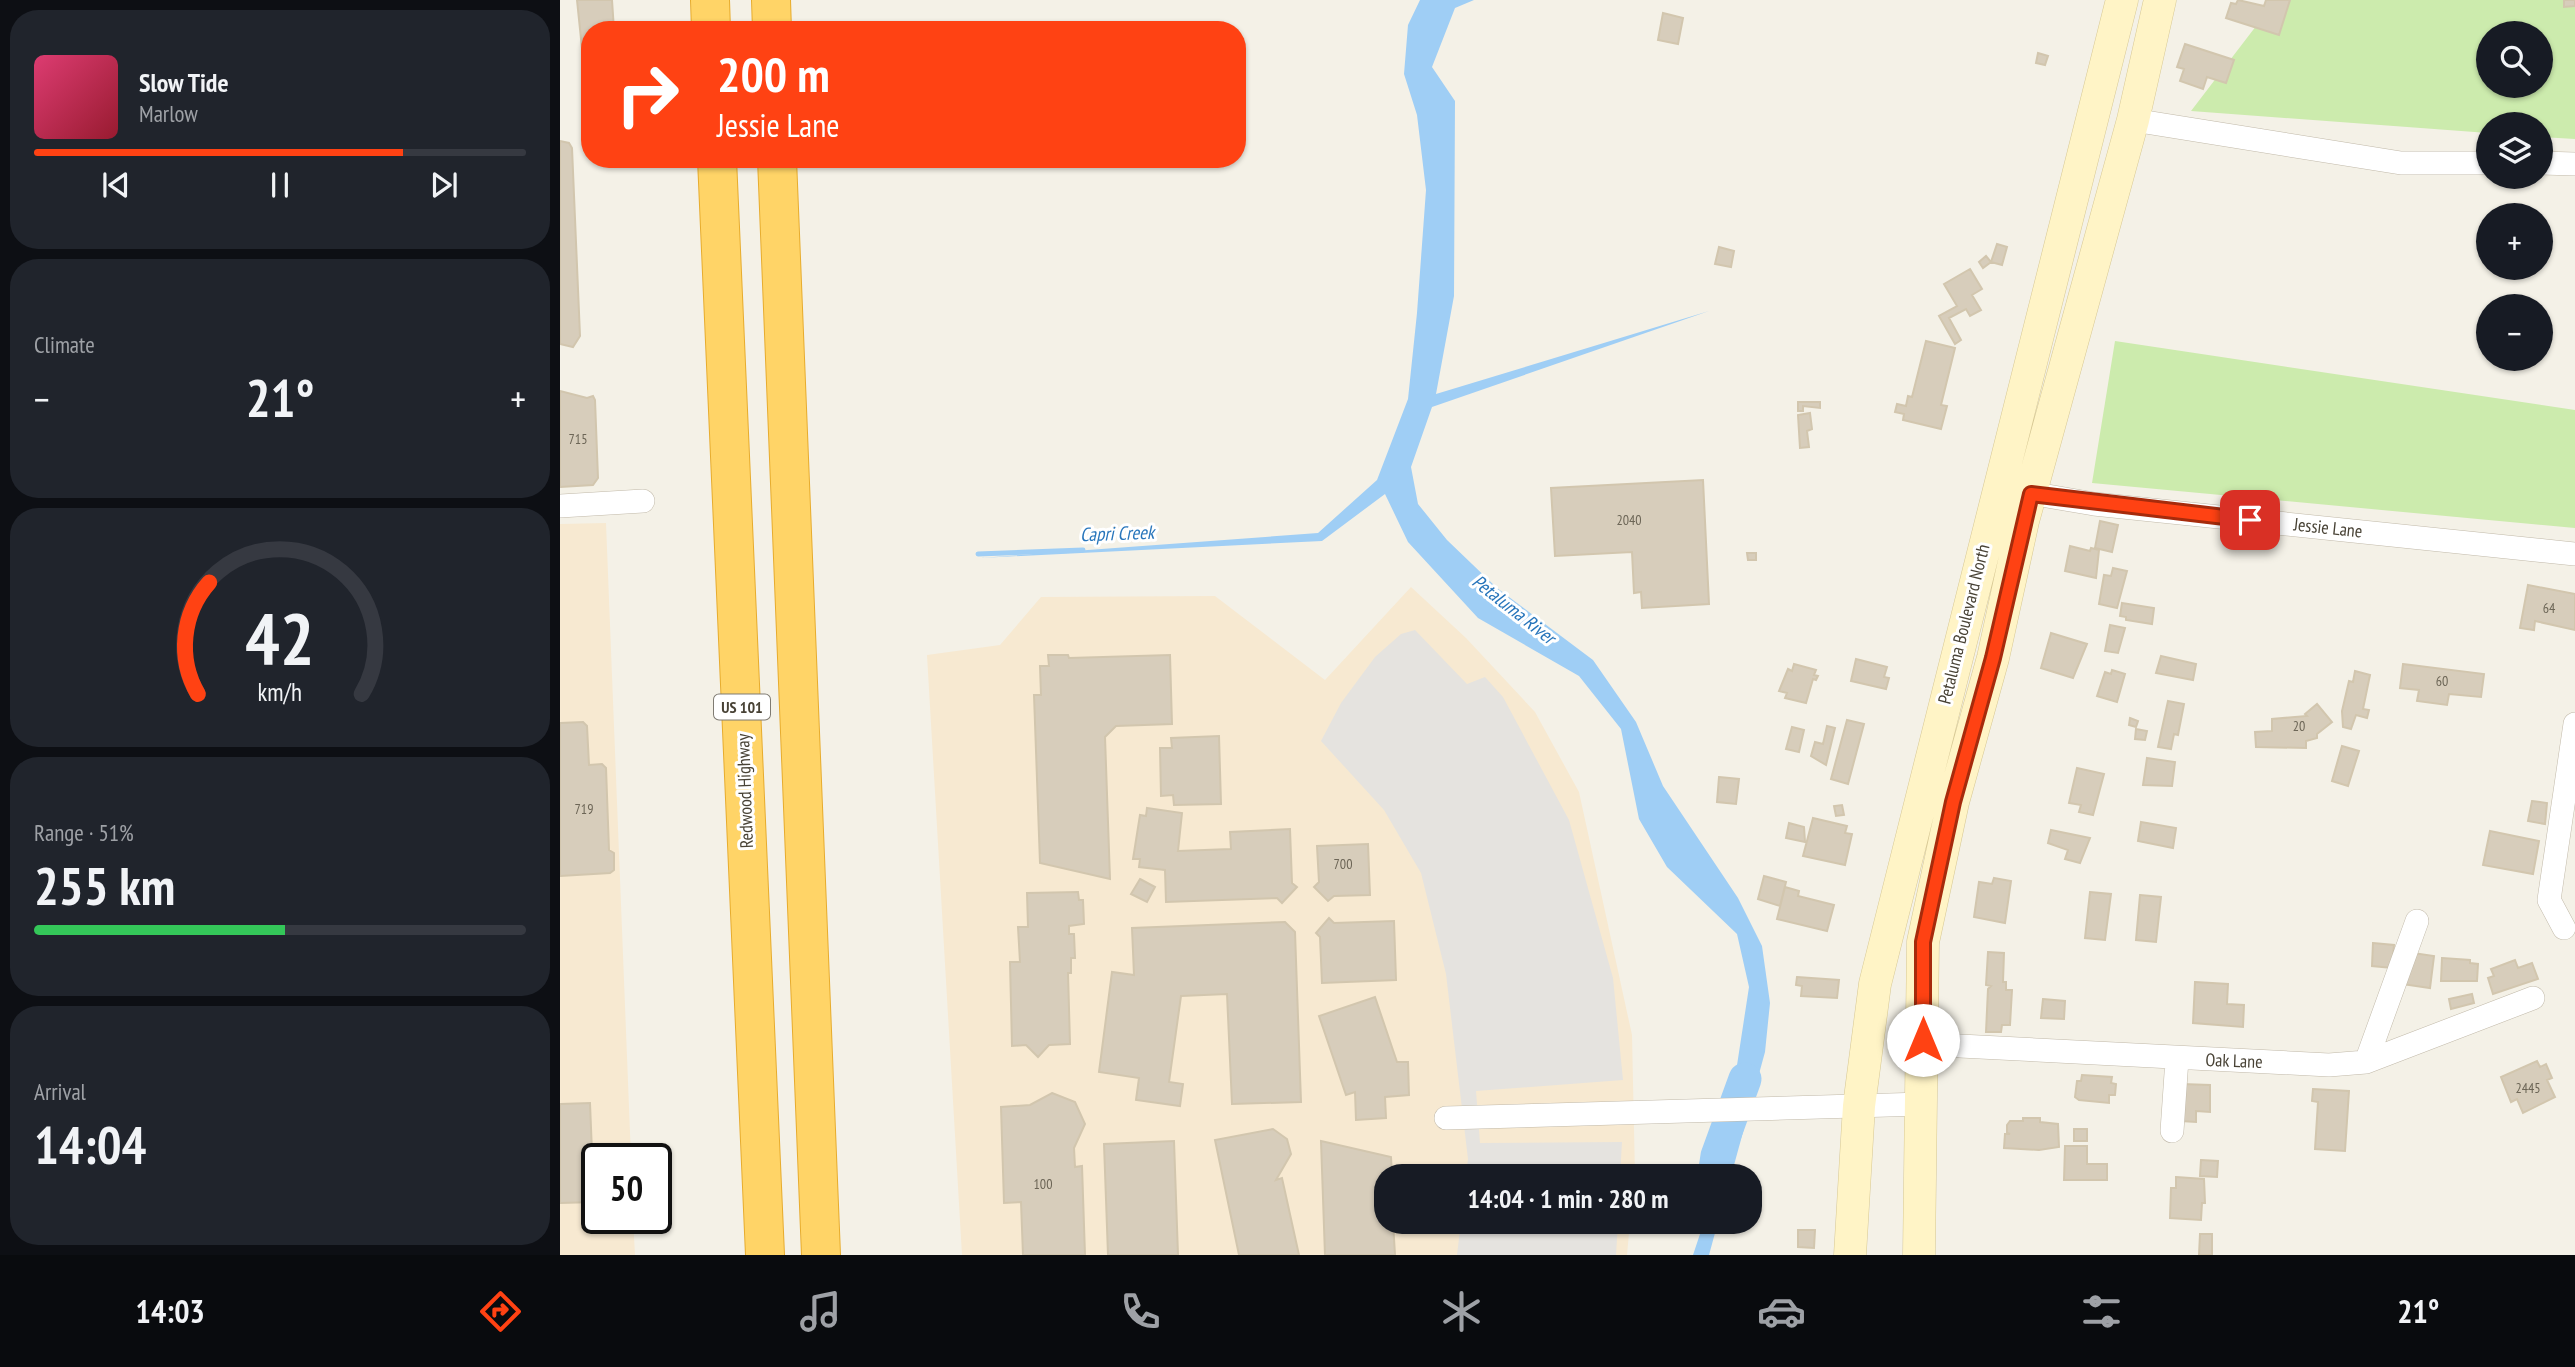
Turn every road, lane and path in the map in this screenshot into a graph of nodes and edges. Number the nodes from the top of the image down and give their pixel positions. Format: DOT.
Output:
graph roads {
  1 [pos="710,0"];
  2 [pos="771,0"];
  3 [pos="2122,0"];
  4 [pos="2160,0"];
  5 [pos="711,21"];
  6 [pos="772,21"];
  7 [pos="2133,120"];
  8 [pos="2476,163"];
  9 [pos="2553,163"];
  10 [pos="2575,164"];
  11 [pos="717,168"];
  12 [pos="778,168"];
  13 [pos="1998,488"];
  14 [pos="2031,494"];
  15 [pos="643,501"];
  16 [pos="560,506"];
  17 [pos="2575,554"];
  18 [pos="2575,724"];
  19 [pos="2417,921"];
  20 [pos="2564,928"];
  21 [pos="2533,998"];
  22 [pos="1923,1040"];
  23 [pos="2177,1059"];
  24 [pos="2366,1062"];
  25 [pos="1923,1104"];
  26 [pos="1859,1106"];
  27 [pos="1446,1118"];
  28 [pos="2172,1131"];
  29 [pos="765,1255"];
  30 [pos="821,1255"];
  31 [pos="1850,1255"];
  32 [pos="1919,1255"];
  1 -- 5 [label="highway"];
  2 -- 6 [label="highway"];
  3 -- 13 [label="main road, Petaluma Boulevard North"];
  4 -- 7 [label="main road, Petaluma Boulevard North"];
  7 -- 8 [label="street"];
  7 -- 14 [label="main road, Petaluma Boulevard North"];
  9 -- 10 [label="street"];
  11 -- 29 [label="highway, Redwood Highway / US 101"];
  12 -- 30 [label="highway"];
  13 -- 14 [label="street, Jessie Lane"];
  13 -- 26 [label="main road, Petaluma Boulevard North"];
  14 -- 17 [label="street, Jessie Lane"];
  14 -- 22 [label="main road, Petaluma Boulevard North"];
  15 -- 16 [label="street"];
  18 -- 20 [label="street"];
  19 -- 24 [label="street"];
  21 -- 24 [label="street, Oak Lane"];
  22 -- 23 [label="street, Oak Lane"];
  22 -- 25 [label="main road, Petaluma Boulevard North"];
  23 -- 24 [label="street, Oak Lane"];
  23 -- 28 [label="street"];
  25 -- 26 [label="street"];
  25 -- 32 [label="main road, Petaluma Boulevard North"];
  26 -- 27 [label="street"];
  26 -- 31 [label="main road, Petaluma Boulevard North"];
}
